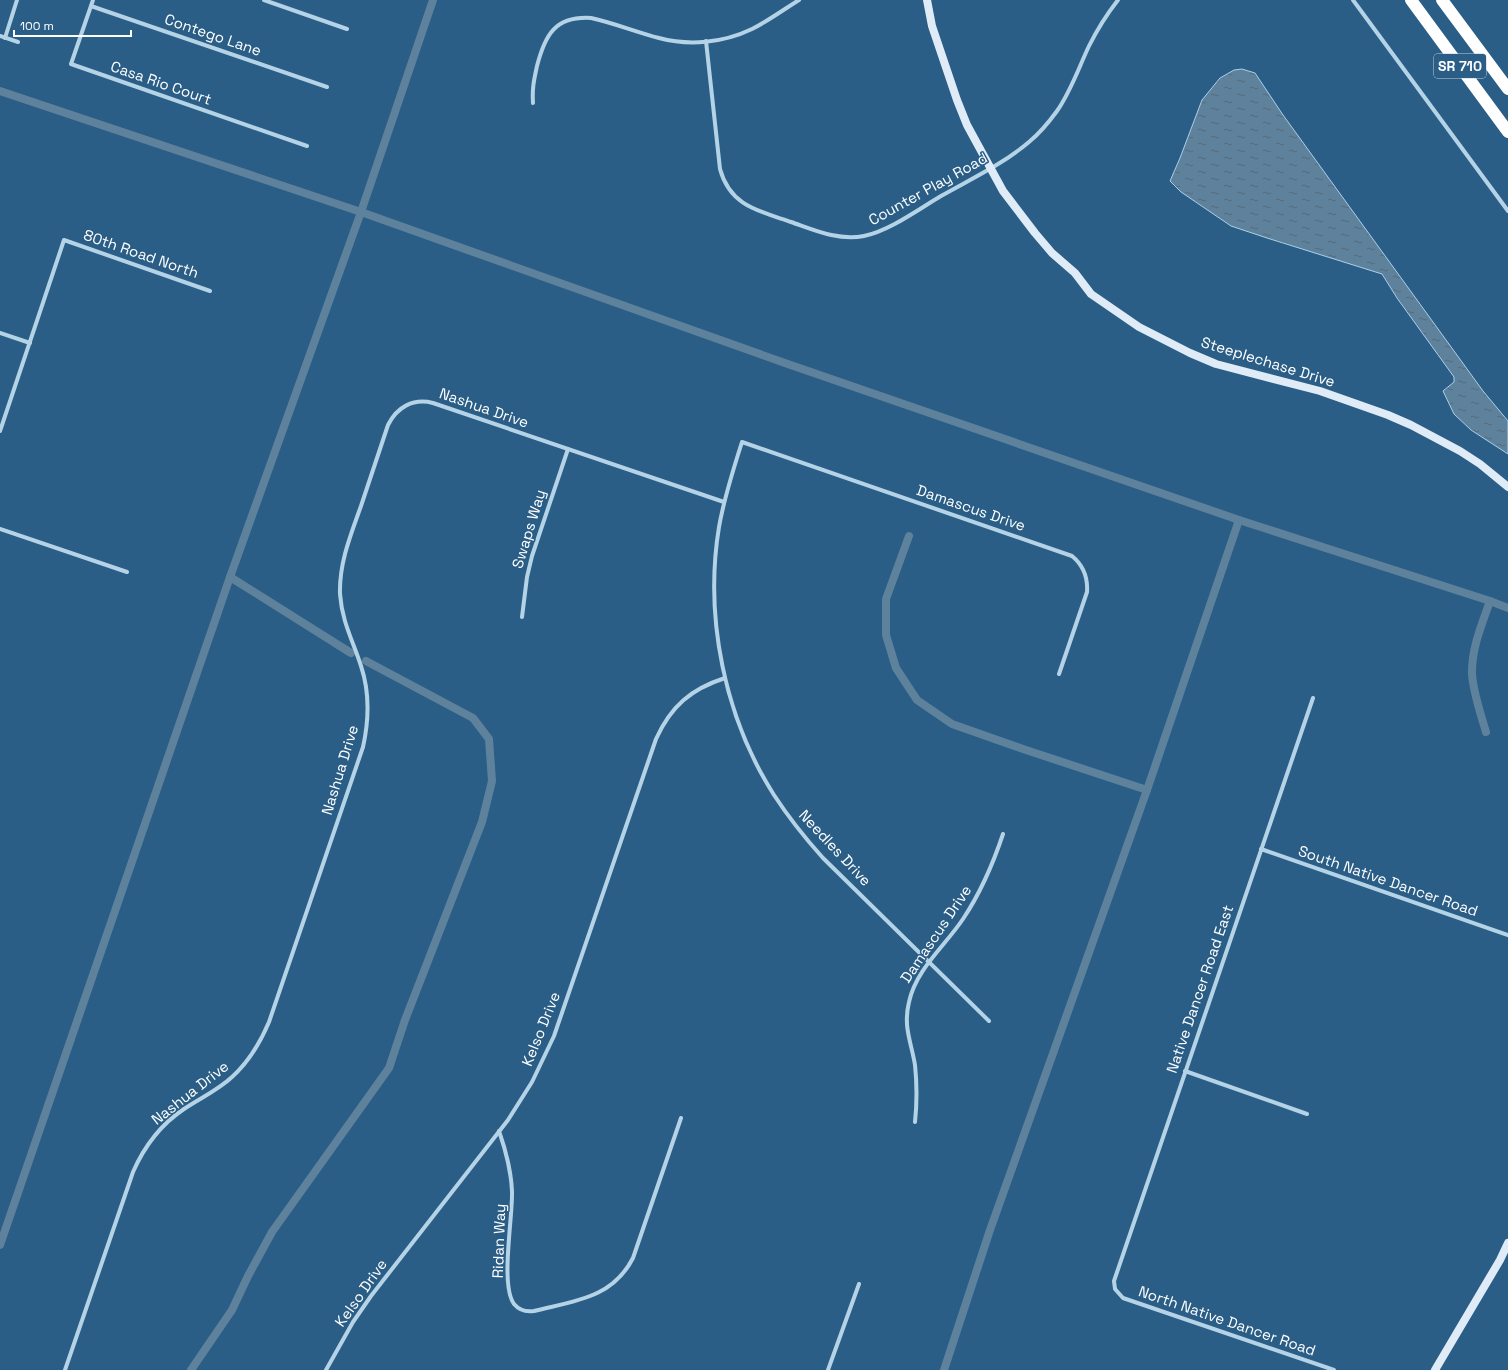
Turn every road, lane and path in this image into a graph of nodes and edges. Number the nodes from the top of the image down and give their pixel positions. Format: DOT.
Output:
graph roads {
  1 [pos="17,0"];
  2 [pos="93,0"];
  3 [pos="264,0"];
  4 [pos="799,0"];
  5 [pos="927,0"];
  6 [pos="1118,0"];
  7 [pos="1353,0"];
  8 [pos="1411,0"];
  9 [pos="1442,0"];
  10 [pos="91,6"];
  11 [pos="347,29"];
  12 [pos="2,37"];
  13 [pos="706,41"];
  14 [pos="18,42"];
  15 [pos="327,88"];
  16 [pos="1508,89"];
  17 [pos="533,102"];
  18 [pos="1508,132"];
  19 [pos="307,146"];
  20 [pos="990,168"];
  21 [pos="1508,211"];
  22 [pos="210,291"];
  23 [pos="0,333"];
  24 [pos="30,343"];
  25 [pos="0,431"];
  26 [pos="742,442"];
  27 [pos="568,449"];
  28 [pos="1508,487"];
  29 [pos="724,502"];
  30 [pos="0,530"];
  31 [pos="127,572"];
  32 [pos="522,617"];
  33 [pos="1060,674"];
  34 [pos="725,678"];
  35 [pos="1313,698"];
  36 [pos="1003,834"];
  37 [pos="1261,849"];
  38 [pos="1508,935"];
  39 [pos="930,962"];
  40 [pos="989,1021"];
  41 [pos="1185,1071"];
  42 [pos="1307,1114"];
  43 [pos="681,1118"];
  44 [pos="915,1122"];
  45 [pos="499,1131"];
  46 [pos="1508,1243"];
  47 [pos="859,1284"];
  48 [pos="1115,1289"];
  49 [pos="65,1370"];
  50 [pos="326,1370"];
  51 [pos="828,1370"];
  52 [pos="1334,1370"];
  53 [pos="1435,1370"];
  1 -- 12 [label="street"];
  2 -- 10 [label="street, Casa Rio Court"];
  3 -- 11 [label="street"];
  4 -- 13 [label="street"];
  5 -- 20 [label="street, Steeplechase Drive"];
  6 -- 20 [label="street, Counter Play Road"];
  7 -- 21 [label="street"];
  8 -- 18 [label="highway, SR 710"];
  9 -- 16 [label="highway, SR 710"];
  10 -- 15 [label="street, Contego Lane"];
  10 -- 19 [label="street, Casa Rio Court"];
  12 -- 14 [label="street"];
  13 -- 17 [label="street"];
  13 -- 20 [label="street, Counter Play Road"];
  20 -- 28 [label="street, Steeplechase Drive"];
  22 -- 24 [label="street, 80th Road North"];
  23 -- 24 [label="street"];
  24 -- 25 [label="street"];
  26 -- 29 [label="street, Needles Drive"];
  26 -- 33 [label="street, Damascus Drive"];
  27 -- 29 [label="street, Nashua Drive"];
  27 -- 32 [label="street, Swaps Way"];
  27 -- 49 [label="street, Nashua Drive"];
  29 -- 34 [label="street, Needles Drive"];
  30 -- 31 [label="street"];
  34 -- 39 [label="street, Needles Drive"];
  34 -- 45 [label="street, Kelso Drive"];
  35 -- 37 [label="street, Native Dancer Road East"];
  36 -- 39 [label="street, Damascus Drive"];
  37 -- 38 [label="street, South Native Dancer Road"];
  37 -- 41 [label="street, Native Dancer Road East"];
  39 -- 40 [label="street, Needles Drive"];
  39 -- 44 [label="street, Damascus Drive"];
  41 -- 42 [label="street"];
  41 -- 48 [label="street, Native Dancer Road East"];
  43 -- 45 [label="street, Ridan Way"];
  45 -- 50 [label="street, Kelso Drive"];
  46 -- 53 [label="street"];
  47 -- 51 [label="street"];
  48 -- 52 [label="street, North Native Dancer Road"];
}
